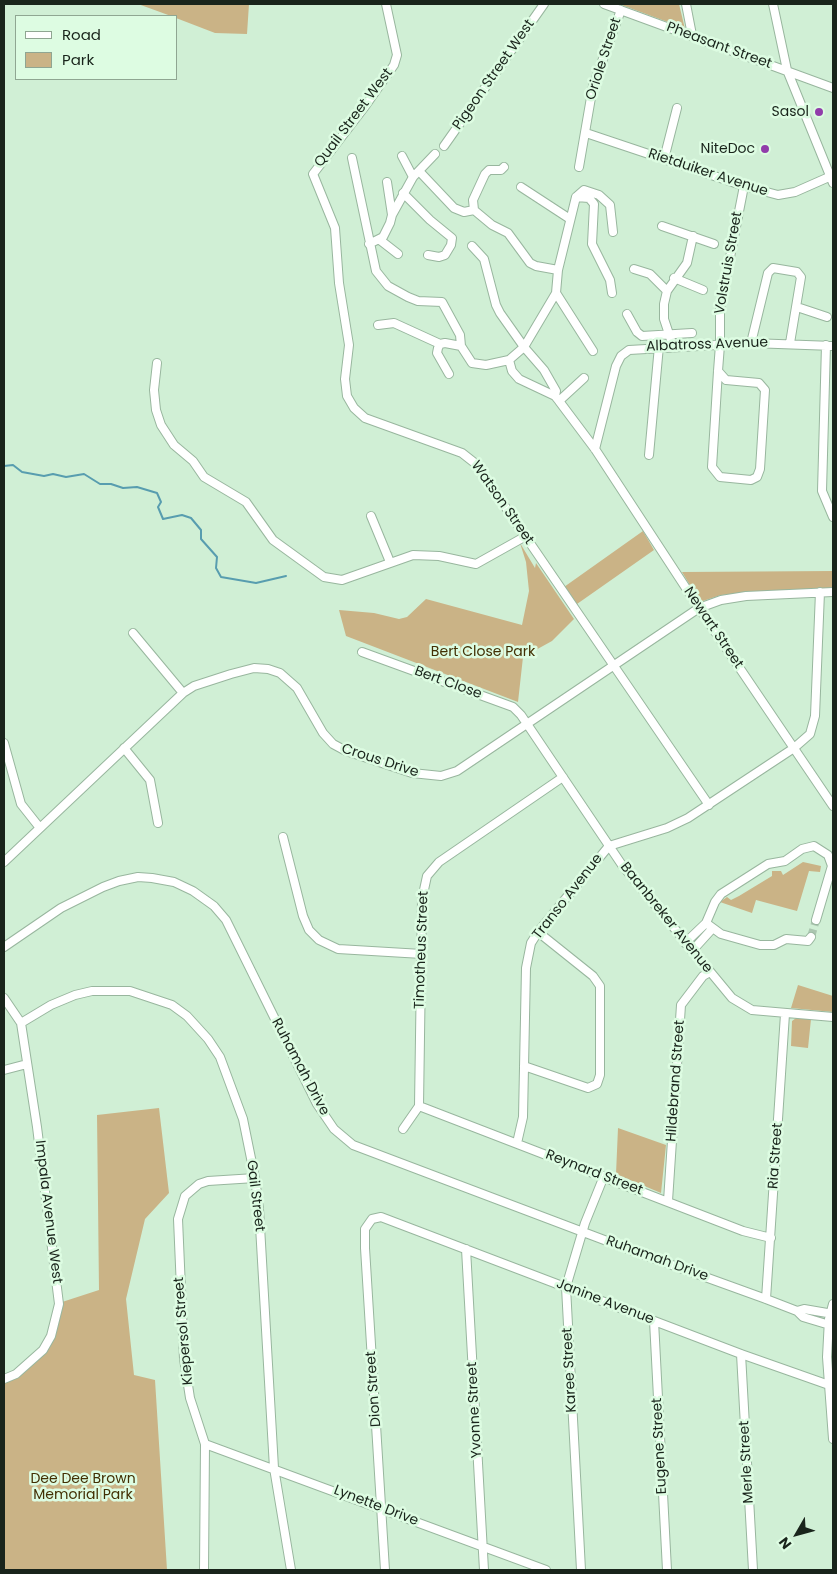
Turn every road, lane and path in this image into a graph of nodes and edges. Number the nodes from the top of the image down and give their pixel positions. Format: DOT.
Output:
graph roads {
  1 [pos="386,4"];
  2 [pos="544,4"];
  3 [pos="604,4"];
  4 [pos="686,4"];
  5 [pos="773,4"];
  6 [pos="621,10"];
  7 [pos="692,35"];
  8 [pos="787,70"];
  9 [pos="833,88"];
  10 [pos="677,108"];
  11 [pos="586,133"];
  12 [pos="444,146"];
  13 [pos="435,154"];
  14 [pos="402,156"];
  15 [pos="352,158"];
  16 [pos="664,158"];
  17 [pos="504,167"];
  18 [pos="579,167"];
  19 [pos="419,171"];
  20 [pos="313,174"];
  21 [pos="412,177"];
  22 [pos="831,180"];
  23 [pos="387,182"];
  24 [pos="744,186"];
  25 [pos="521,187"];
  26 [pos="403,193"];
  27 [pos="576,197"];
  28 [pos="474,210"];
  29 [pos="392,215"];
  30 [pos="570,219"];
  31 [pos="662,226"];
  32 [pos="613,232"];
  33 [pos="694,236"];
  34 [pos="380,240"];
  35 [pos="369,244"];
  36 [pos="714,244"];
  37 [pos="472,246"];
  38 [pos="398,254"];
  39 [pos="428,255"];
  40 [pos="634,269"];
  41 [pos="558,270"];
  42 [pos="674,278"];
  43 [pos="703,290"];
  44 [pos="667,292"];
  45 [pos="556,293"];
  46 [pos="612,293"];
  47 [pos="797,307"];
  48 [pos="627,314"];
  49 [pos="827,317"];
  50 [pos="378,326"];
  51 [pos="669,333"];
  52 [pos="692,333"];
  53 [pos="752,343"];
  54 [pos="790,343"];
  55 [pos="440,344"];
  56 [pos="720,344"];
  57 [pos="830,345"];
  58 [pos="461,346"];
  59 [pos="524,346"];
  60 [pos="658,346"];
  61 [pos="673,346"];
  62 [pos="593,351"];
  63 [pos="509,360"];
  64 [pos="157,364"];
  65 [pos="718,371"];
  66 [pos="449,374"];
  67 [pos="584,378"];
  68 [pos="557,398"];
  69 [pos="595,449"];
  70 [pos="649,455"];
  71 [pos="371,516"];
  72 [pos="833,517"];
  73 [pos="526,536"];
  74 [pos="390,562"];
  75 [pos="833,593"];
  76 [pos="818,594"];
  77 [pos="699,608"];
  78 [pos="133,633"];
  79 [pos="362,652"];
  80 [pos="613,665"];
  81 [pos="183,694"];
  82 [pos="527,725"];
  83 [pos="4,743"];
  84 [pos="124,748"];
  85 [pos="794,748"];
  86 [pos="563,777"];
  87 [pos="709,805"];
  88 [pos="833,806"];
  89 [pos="158,823"];
  90 [pos="40,828"];
  91 [pos="283,837"];
  92 [pos="609,846"];
  93 [pos="4,862"];
  94 [pos="816,920"];
  95 [pos="709,926"];
  96 [pos="538,932"];
  97 [pos="810,937"];
  98 [pos="685,943"];
  99 [pos="4,948"];
  100 [pos="692,951"];
  101 [pos="422,954"];
  102 [pos="710,972"];
  103 [pos="4,998"];
  104 [pos="785,1014"];
  105 [pos="833,1017"];
  106 [pos="22,1023"];
  107 [pos="27,1064"];
  108 [pos="524,1066"];
  109 [pos="4,1070"];
  110 [pos="418,1106"];
  111 [pos="404,1129"];
  112 [pos="517,1143"];
  113 [pos="604,1176"];
  114 [pos="254,1178"];
  115 [pos="668,1200"];
  116 [pos="381,1218"];
  117 [pos="583,1232"];
  118 [pos="771,1238"];
  119 [pos="466,1249"];
  120 [pos="566,1287"];
  121 [pos="766,1299"];
  122 [pos="833,1304"];
  123 [pos="797,1311"];
  124 [pos="832,1314"];
  125 [pos="654,1321"];
  126 [pos="831,1325"];
  127 [pos="741,1354"];
  128 [pos="4,1379"];
  129 [pos="829,1385"];
  130 [pos="833,1439"];
  131 [pos="205,1444"];
  132 [pos="274,1468"];
  133 [pos="382,1509"];
  134 [pos="482,1547"];
  135 [pos="204,1570"];
  136 [pos="291,1570"];
  137 [pos="385,1570"];
  138 [pos="484,1570"];
  139 [pos="546,1570"];
  140 [pos="581,1570"];
  141 [pos="667,1570"];
  142 [pos="753,1570"];
  1 -- 20 [label="street, Quail Street West"];
  2 -- 12 [label="street, Pigeon Street West"];
  3 -- 6 [label="street, Pheasant Street"];
  4 -- 7 [label="street"];
  5 -- 8 [label="street"];
  6 -- 7 [label="street, Pheasant Street"];
  6 -- 11 [label="street, Oriole Street"];
  7 -- 8 [label="street, Pheasant Street"];
  8 -- 9 [label="street, Pheasant Street"];
  8 -- 22 [label="street"];
  10 -- 16 [label="street"];
  11 -- 16 [label="street, Rietduiker Avenue"];
  11 -- 18 [label="street, Oriole Street"];
  13 -- 19 [label="street"];
  14 -- 21 [label="street"];
  15 -- 35 [label="street"];
  16 -- 24 [label="street, Rietduiker Avenue"];
  17 -- 28 [label="street"];
  19 -- 21 [label="street"];
  19 -- 28 [label="street"];
  20 -- 73 [label="street, Watson Street"];
  21 -- 26 [label="street"];
  22 -- 24 [label="street, Rietduiker Avenue"];
  23 -- 29 [label="street"];
  24 -- 56 [label="street, Volstruis Street"];
  25 -- 30 [label="street"];
  26 -- 29 [label="street"];
  26 -- 39 [label="street"];
  27 -- 30 [label="street"];
  27 -- 32 [label="street"];
  27 -- 46 [label="street"];
  28 -- 41 [label="street"];
  29 -- 34 [label="street"];
  30 -- 41 [label="street"];
  31 -- 33 [label="street"];
  33 -- 36 [label="street"];
  33 -- 42 [label="street"];
  34 -- 35 [label="street"];
  34 -- 38 [label="street"];
  35 -- 58 [label="street"];
  37 -- 59 [label="street"];
  40 -- 44 [label="street"];
  41 -- 45 [label="street"];
  42 -- 43 [label="street"];
  42 -- 44 [label="street"];
  44 -- 51 [label="street"];
  45 -- 59 [label="street"];
  45 -- 62 [label="street"];
  47 -- 49 [label="street"];
  47 -- 53 [label="street"];
  47 -- 54 [label="street"];
  48 -- 51 [label="street"];
  50 -- 55 [label="street"];
  51 -- 52 [label="street"];
  51 -- 61 [label="street"];
  53 -- 54 [label="street, Albatross Avenue"];
  53 -- 56 [label="street, Albatross Avenue"];
  54 -- 57 [label="street, Albatross Avenue"];
  55 -- 58 [label="street"];
  55 -- 66 [label="street"];
  56 -- 61 [label="street, Albatross Avenue"];
  56 -- 65 [label="street, Volstruis Street"];
  57 -- 72 [label="street"];
  58 -- 63 [label="street"];
  59 -- 63 [label="street"];
  59 -- 68 [label="street"];
  60 -- 61 [label="street, Albatross Avenue"];
  60 -- 69 [label="street, Albatross Avenue"];
  60 -- 70 [label="street"];
  63 -- 68 [label="street"];
  64 -- 74 [label="street"];
  65 -- 65 [label="street, Volstruis Street"];
  67 -- 68 [label="street"];
  68 -- 69 [label="street, Newart Street"];
  69 -- 77 [label="street, Newart Street"];
  71 -- 74 [label="street"];
  73 -- 74 [label="street"];
  73 -- 80 [label="street, Watson Street"];
  75 -- 76 [label="street, Crous Drive"];
  76 -- 77 [label="street, Crous Drive"];
  76 -- 85 [label="street, Transo Avenue"];
  77 -- 80 [label="street, Crous Drive"];
  77 -- 85 [label="street, Newart Street"];
  78 -- 81 [label="street"];
  79 -- 82 [label="street, Bert Close"];
  80 -- 82 [label="street, Crous Drive"];
  80 -- 87 [label="street, Watson Street"];
  81 -- 82 [label="street, Crous Drive"];
  81 -- 84 [label="street, Crous Drive"];
  82 -- 86 [label="street, Baanbreker Avenue"];
  83 -- 90 [label="street"];
  84 -- 89 [label="street"];
  84 -- 90 [label="street, Crous Drive"];
  85 -- 87 [label="street, Transo Avenue"];
  85 -- 88 [label="street, Newart Street"];
  86 -- 92 [label="street, Baanbreker Avenue"];
  86 -- 101 [label="street, Timotheus Street"];
  87 -- 92 [label="street, Transo Avenue"];
  90 -- 93 [label="street, Crous Drive"];
  91 -- 101 [label="street"];
  92 -- 96 [label="street, Transo Avenue"];
  92 -- 98 [label="street, Baanbreker Avenue"];
  94 -- 95 [label="street"];
  95 -- 97 [label="street"];
  95 -- 98 [label="street"];
  95 -- 100 [label="street"];
  96 -- 108 [label="street, Transo Avenue"];
  96 -- 108 [label="street"];
  98 -- 100 [label="street, Baanbreker Avenue"];
  99 -- 117 [label="street, Ruhamah Drive"];
  100 -- 102 [label="street, Baanbreker Avenue"];
  101 -- 110 [label="street, Timotheus Street"];
  102 -- 104 [label="street, Baanbreker Avenue"];
  102 -- 115 [label="street, Hildebrand Street"];
  103 -- 106 [label="street"];
  104 -- 105 [label="street, Baanbreker Avenue"];
  104 -- 118 [label="street, Ria Street"];
  106 -- 107 [label="street, Impala Avenue West"];
  106 -- 114 [label="street, Gail Street"];
  107 -- 109 [label="street"];
  107 -- 128 [label="street, Impala Avenue West"];
  108 -- 112 [label="street, Transo Avenue"];
  110 -- 111 [label="street, Timotheus Street"];
  110 -- 112 [label="street, Reynard Street"];
  112 -- 113 [label="street, Reynard Street"];
  113 -- 115 [label="street, Reynard Street"];
  113 -- 117 [label="street, Karee Street"];
  114 -- 131 [label="street, Kiepersol Street"];
  114 -- 132 [label="street, Gail Street"];
  115 -- 118 [label="street, Reynard Street"];
  116 -- 119 [label="street, Janine Avenue"];
  116 -- 133 [label="street, Dion Street"];
  117 -- 120 [label="street, Karee Street"];
  117 -- 121 [label="street, Ruhamah Drive"];
  118 -- 121 [label="street, Ria Street"];
  119 -- 120 [label="street, Janine Avenue"];
  119 -- 134 [label="street, Yvonne Street"];
  120 -- 125 [label="street, Janine Avenue"];
  120 -- 140 [label="street, Karee Street"];
  121 -- 123 [label="street, Ruhamah Drive"];
  122 -- 124 [label="street"];
  123 -- 124 [label="street, Ruhamah Drive"];
  123 -- 126 [label="street, Ruhamah Drive"];
  124 -- 126 [label="street"];
  125 -- 127 [label="street, Janine Avenue"];
  125 -- 141 [label="street, Eugene Street"];
  126 -- 129 [label="street"];
  127 -- 129 [label="street, Janine Avenue"];
  127 -- 142 [label="street, Merle Street"];
  129 -- 130 [label="street"];
  131 -- 132 [label="street, Lynette Drive"];
  131 -- 135 [label="street, Kiepersol Street"];
  132 -- 133 [label="street, Lynette Drive"];
  132 -- 136 [label="street, Gail Street"];
  133 -- 134 [label="street, Lynette Drive"];
  133 -- 137 [label="street, Dion Street"];
  134 -- 138 [label="street, Yvonne Street"];
  134 -- 139 [label="street, Lynette Drive"];
}
